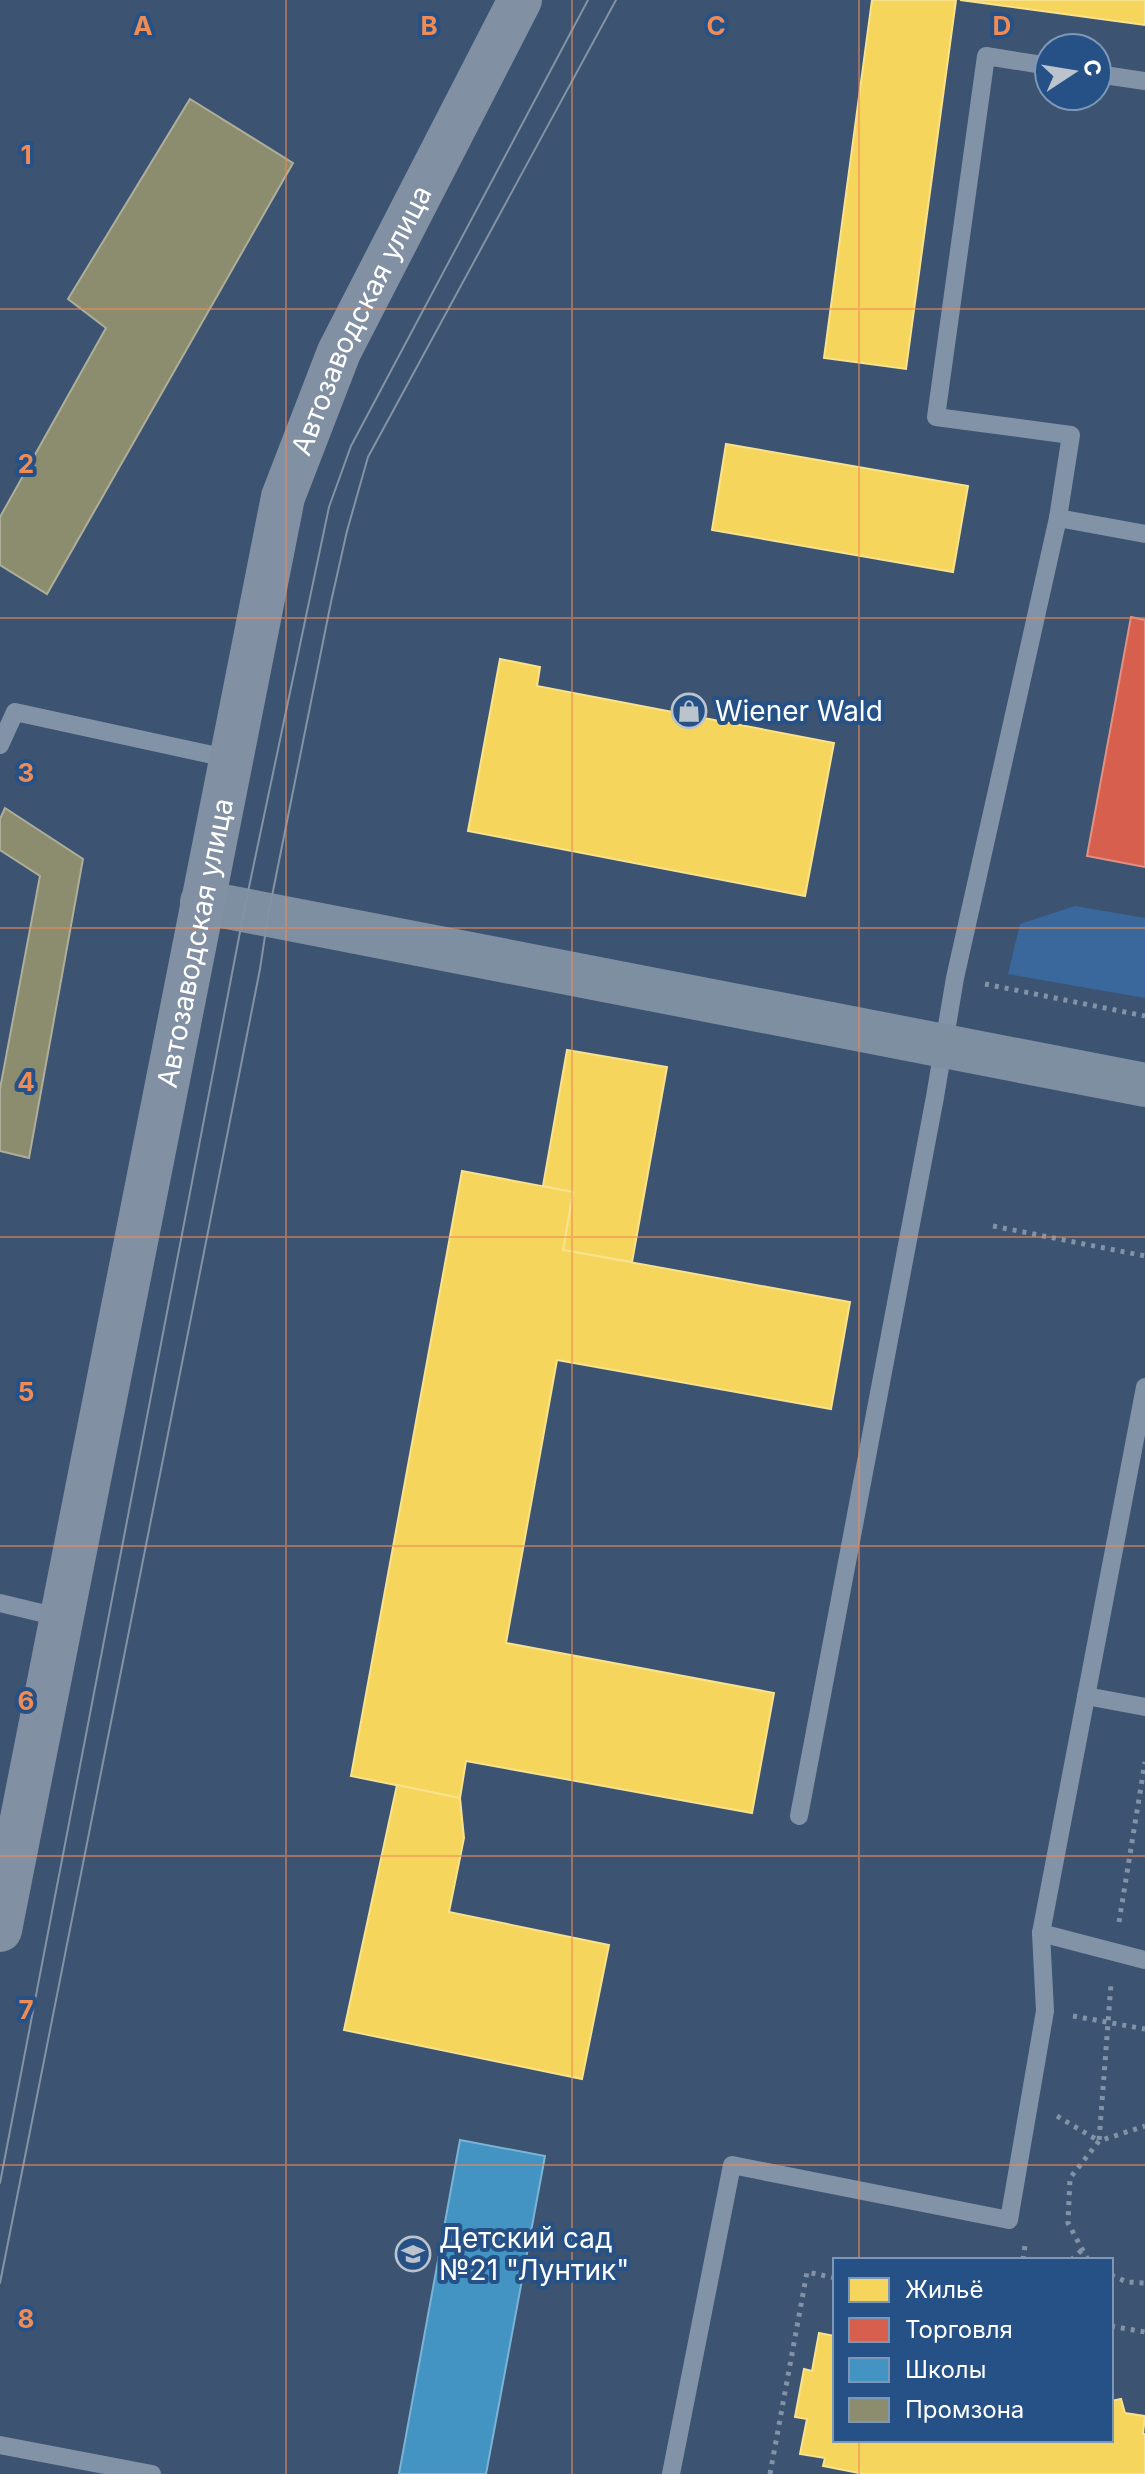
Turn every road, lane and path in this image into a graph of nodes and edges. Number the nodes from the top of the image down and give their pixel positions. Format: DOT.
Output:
graph roads {
  1 [pos="520,0"];
  2 [pos="1033,63"];
  3 [pos="1113,76"];
  4 [pos="1145,81"];
  5 [pos="1058,518"];
  6 [pos="1145,534"];
  7 [pos="8,709"];
  8 [pos="0,745"];
  9 [pos="231,759"];
  10 [pos="202,902"];
  11 [pos="955,978"];
  12 [pos="1145,1016"];
  13 [pos="942,1044"];
  14 [pos="1145,1085"];
  15 [pos="993,1226"];
  16 [pos="1145,1256"];
  17 [pos="1145,1387"];
  18 [pos="1141,1432"];
  19 [pos="0,1603"];
  20 [pos="62,1618"];
  21 [pos="1086,1696"];
  22 [pos="1145,1707"];
  23 [pos="1145,1762"];
  24 [pos="799,1816"];
  25 [pos="0,1930"];
  26 [pos="1041,1933"];
  27 [pos="1114,1952"];
  28 [pos="1145,1960"];
  29 [pos="1047,2110"];
  30 [pos="1145,2126"];
  31 [pos="1099,2141"];
  32 [pos="1082,2250"];
  33 [pos="1073,2258"];
  34 [pos="1087,2258"];
  35 [pos="1113,2276"];
  36 [pos="833,2278"];
  37 [pos="1145,2283"];
  38 [pos="1113,2326"];
  39 [pos="1145,2332"];
  40 [pos="0,2445"];
  41 [pos="152,2474"];
  42 [pos="671,2474"];
  43 [pos="770,2474"];
  1 -- 9 [label="main road, Автозаводская улица"];
  2 -- 5 [label="lane"];
  3 -- 4 [label="lane"];
  5 -- 6 [label="lane"];
  5 -- 11 [label="lane"];
  7 -- 8 [label="lane"];
  7 -- 9 [label="lane"];
  9 -- 10 [label="main road, Автозаводская улица"];
  10 -- 13 [label="street"];
  10 -- 20 [label="main road, Автозаводская улица"];
  11 -- 12 [label="path"];
  11 -- 13 [label="lane"];
  13 -- 14 [label="street"];
  13 -- 24 [label="lane"];
  15 -- 16 [label="path"];
  17 -- 18 [label="lane"];
  18 -- 21 [label="lane"];
  19 -- 20 [label="lane"];
  20 -- 25 [label="main road, Автозаводская улица"];
  21 -- 22 [label="lane"];
  21 -- 26 [label="lane"];
  23 -- 27 [label="path"];
  26 -- 27 [label="lane"];
  26 -- 42 [label="lane"];
  27 -- 28 [label="lane"];
  27 -- 31 [label="path"];
  29 -- 31 [label="path"];
  30 -- 31 [label="path"];
  31 -- 32 [label="path"];
  32 -- 33 [label="path"];
  32 -- 34 [label="path"];
  35 -- 37 [label="path"];
  36 -- 43 [label="path"];
  38 -- 39 [label="path"];
  40 -- 41 [label="lane"];
}
